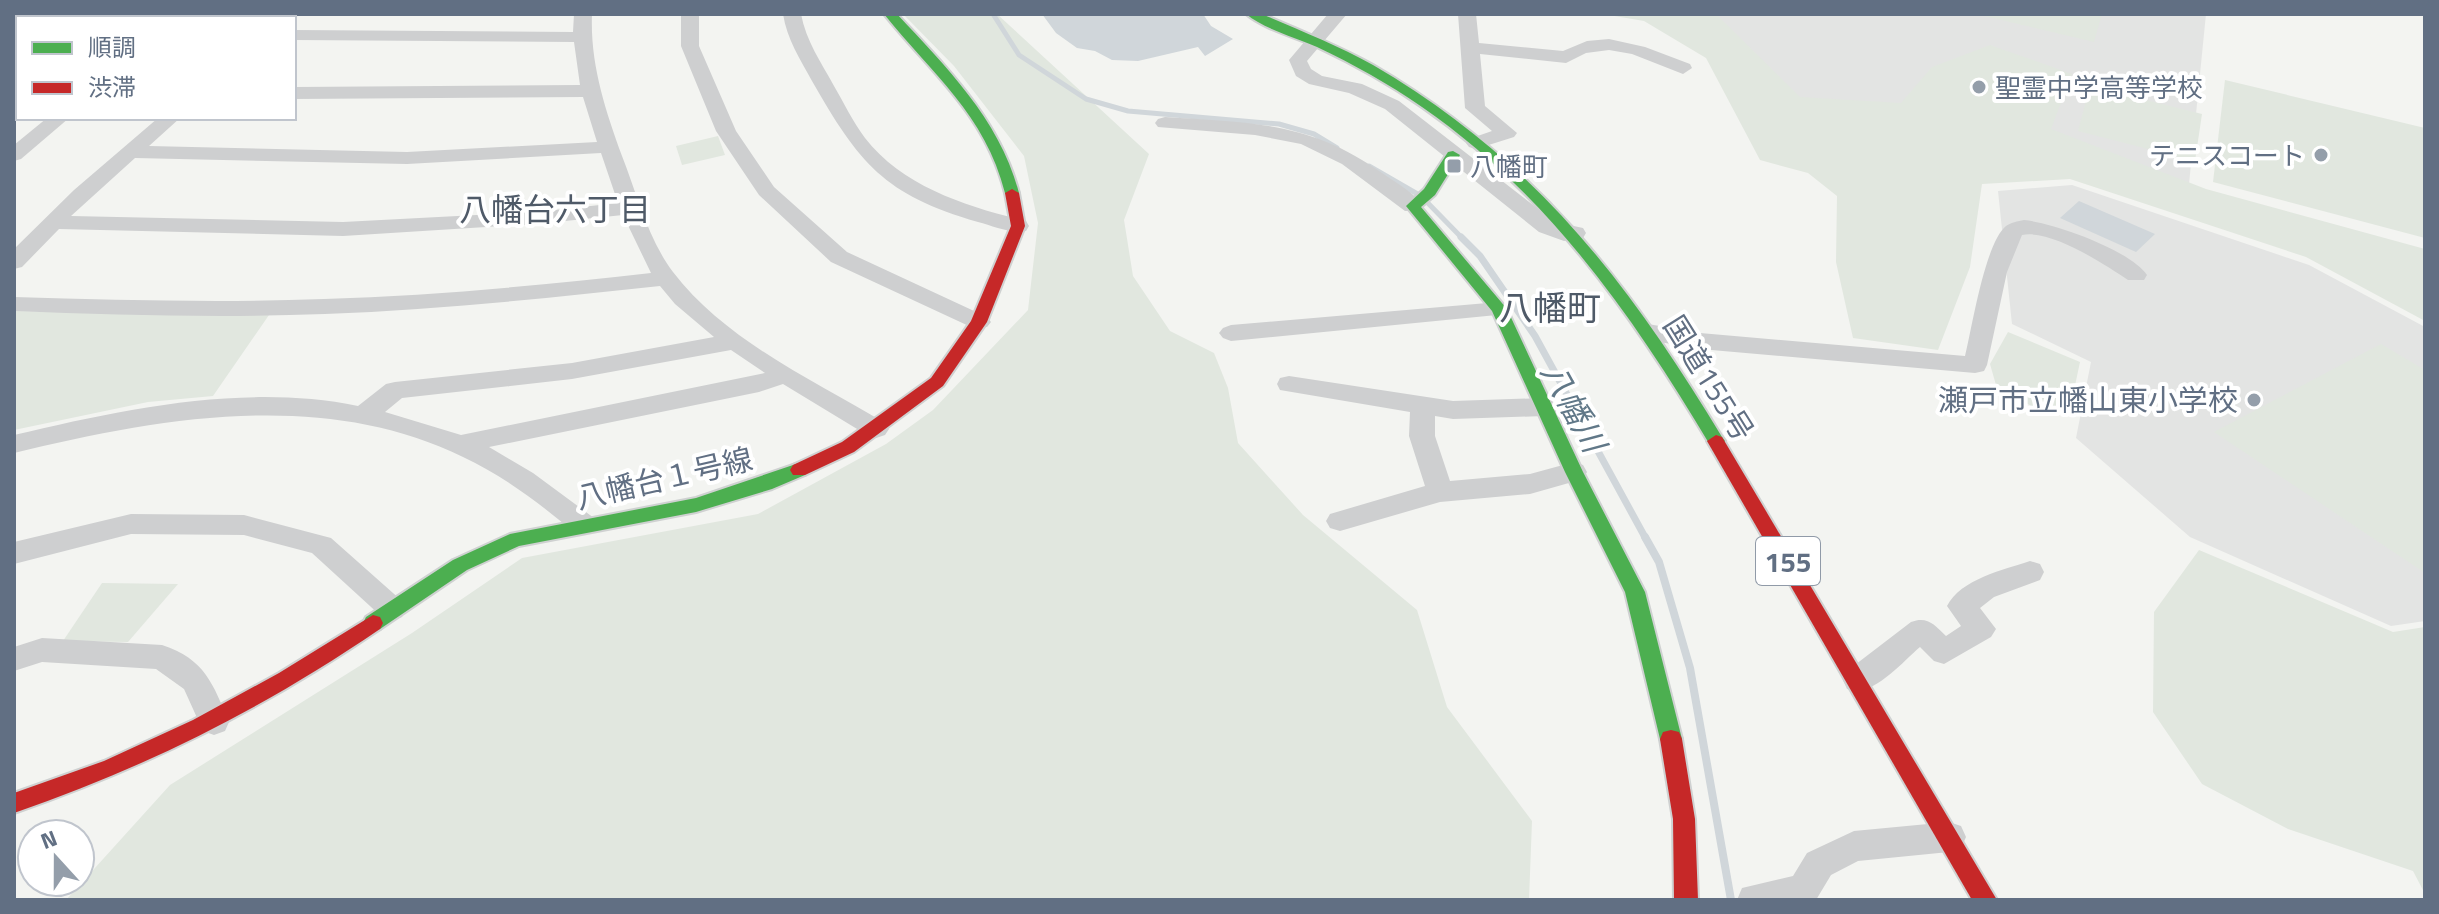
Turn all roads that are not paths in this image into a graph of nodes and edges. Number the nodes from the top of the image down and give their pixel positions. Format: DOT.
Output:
graph roads {
  1 [pos="583,14"];
  2 [pos="690,14"];
  3 [pos="792,14"];
  4 [pos="890,14"];
  5 [pos="1252,14"];
  6 [pos="1338,14"];
  7 [pos="1467,14"];
  8 [pos="296,35"];
  9 [pos="581,37"];
  10 [pos="1315,41"];
  11 [pos="1471,48"];
  12 [pos="1683,68"];
  13 [pos="590,91"];
  14 [pos="296,93"];
  15 [pos="57,120"];
  16 [pos="168,120"];
  17 [pos="1165,123"];
  18 [pos="1476,143"];
  19 [pos="609,147"];
  20 [pos="131,152"];
  21 [pos="14,155"];
  22 [pos="1453,155"];
  23 [pos="1421,200"];
  24 [pos="630,208"];
  25 [pos="51,222"];
  26 [pos="1018,226"];
  27 [pos="1575,233"];
  28 [pos="14,262"];
  29 [pos="2136,275"];
  30 [pos="665,278"];
  31 [pos="14,304"];
  32 [pos="1499,309"];
  33 [pos="979,322"];
  34 [pos="1648,332"];
  35 [pos="1231,333"];
  36 [pos="736,341"];
  37 [pos="787,374"];
  38 [pos="1289,384"];
  39 [pos="1423,407"];
  40 [pos="1544,407"];
  41 [pos="364,415"];
  42 [pos="876,429"];
  43 [pos="14,444"];
  44 [pos="460,444"];
  45 [pos="1574,472"];
  46 [pos="1440,492"];
  47 [pos="1340,521"];
  48 [pos="584,525"];
  49 [pos="14,553"];
  50 [pos="2030,572"];
  51 [pos="392,609"];
  52 [pos="14,659"];
  53 [pos="1858,680"];
  54 [pos="214,722"];
  55 [pos="14,803"];
  56 [pos="1949,837"];
  57 [pos="1686,900"];
  58 [pos="1754,900"];
  59 [pos="1985,900"];
  1 -- 9 [label="street"];
  2 -- 33 [label="street"];
  3 -- 26 [label="street"];
  4 -- 26 [label="main road"];
  5 -- 10 [label="main road, 国道155号 / 155"];
  6 -- 10 [label="street"];
  7 -- 11 [label="street"];
  8 -- 9 [label="street"];
  9 -- 13 [label="street"];
  10 -- 18 [label="main road, 国道155号 / 155"];
  10 -- 22 [label="street"];
  11 -- 12 [label="street"];
  11 -- 18 [label="street"];
  13 -- 14 [label="street"];
  13 -- 19 [label="street"];
  15 -- 21 [label="street"];
  16 -- 20 [label="street"];
  17 -- 23 [label="street"];
  18 -- 27 [label="main road, 国道155号 / 155"];
  19 -- 20 [label="street"];
  19 -- 24 [label="street"];
  20 -- 25 [label="street"];
  22 -- 23 [label="main road"];
  22 -- 27 [label="street"];
  23 -- 32 [label="main road"];
  24 -- 25 [label="street"];
  24 -- 30 [label="street"];
  25 -- 28 [label="street"];
  26 -- 33 [label="main road, 八幡台１号線"];
  27 -- 34 [label="main road, 国道155号 / 155"];
  29 -- 34 [label="street"];
  30 -- 31 [label="street"];
  30 -- 36 [label="street"];
  32 -- 35 [label="street"];
  32 -- 40 [label="main road"];
  33 -- 42 [label="main road, 八幡台１号線"];
  34 -- 53 [label="main road, 国道155号 / 155"];
  36 -- 37 [label="street"];
  36 -- 41 [label="street"];
  37 -- 42 [label="street"];
  37 -- 44 [label="street"];
  38 -- 39 [label="street"];
  39 -- 40 [label="street"];
  39 -- 46 [label="street"];
  40 -- 45 [label="main road"];
  41 -- 43 [label="street"];
  41 -- 44 [label="street"];
  42 -- 48 [label="main road, 八幡台１号線"];
  44 -- 48 [label="street"];
  45 -- 46 [label="street"];
  45 -- 57 [label="main road"];
  46 -- 47 [label="street"];
  48 -- 51 [label="main road, 八幡台１号線"];
  49 -- 51 [label="street"];
  50 -- 53 [label="street"];
  51 -- 54 [label="main road, 八幡台１号線"];
  52 -- 54 [label="street"];
  53 -- 56 [label="main road, 国道155号 / 155"];
  54 -- 55 [label="main road, 八幡台１号線"];
  56 -- 58 [label="street"];
  56 -- 59 [label="main road, 国道155号 / 155"];
}
